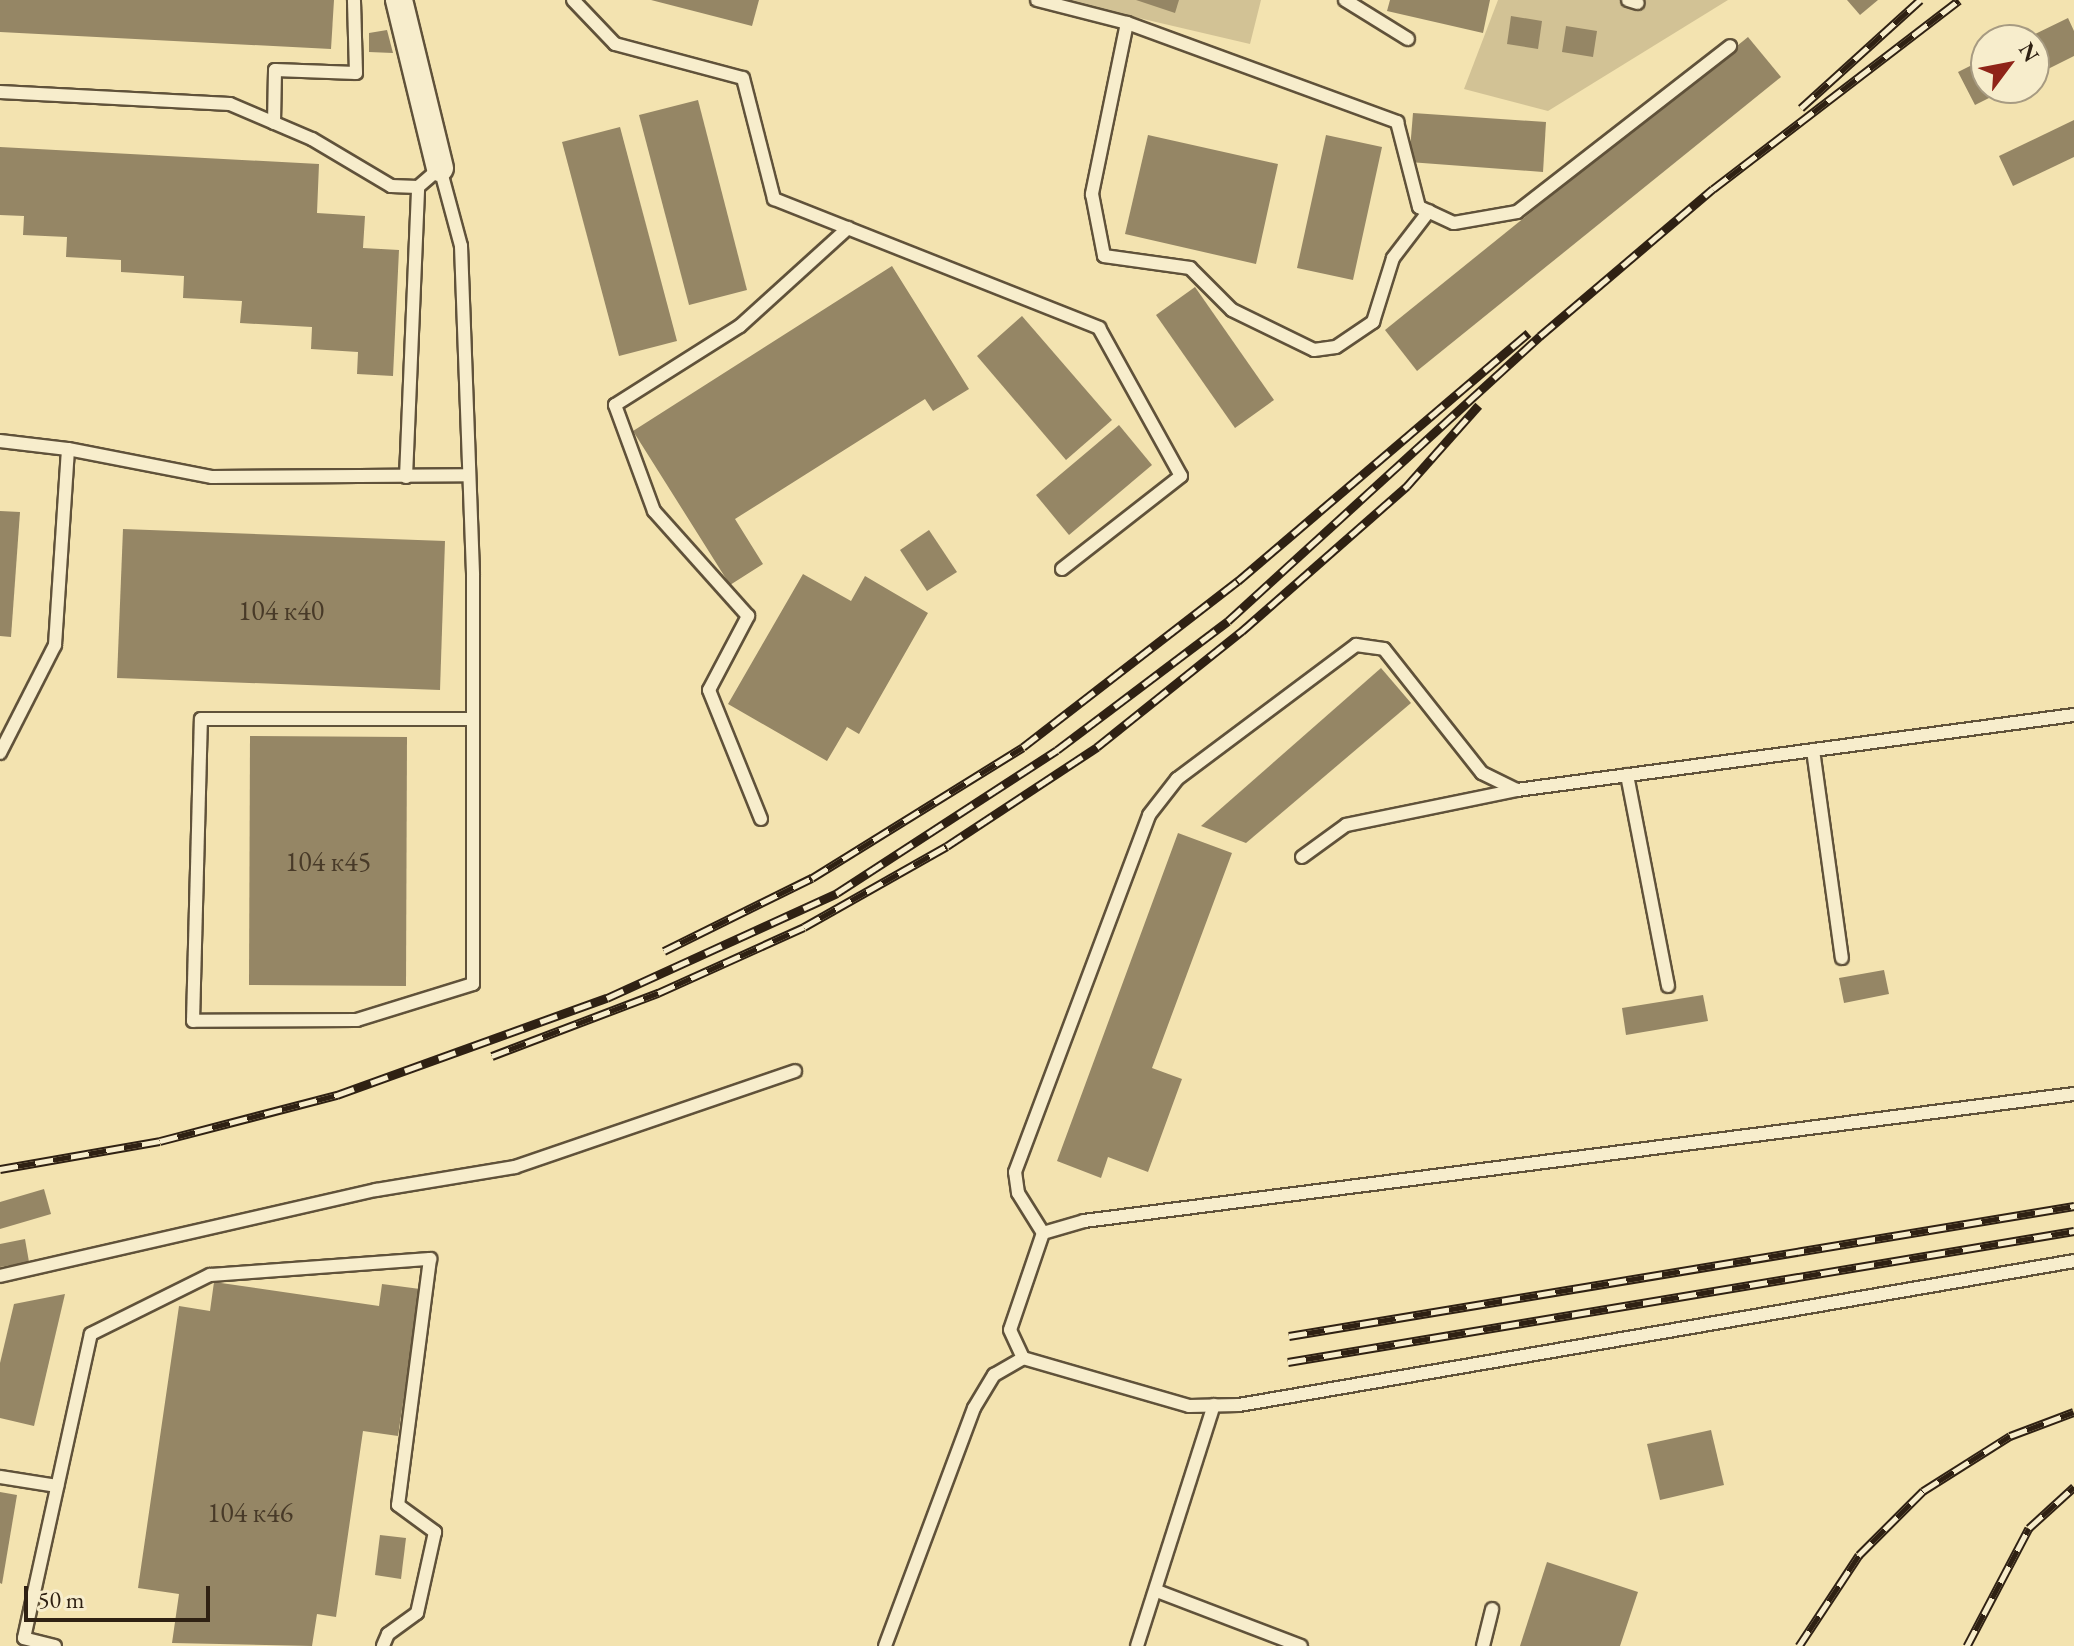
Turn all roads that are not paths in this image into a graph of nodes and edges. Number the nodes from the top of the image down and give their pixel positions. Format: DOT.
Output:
graph roads {
  1 [pos="354,0"];
  2 [pos="399,0"];
  3 [pos="573,0"];
  4 [pos="1037,0"];
  5 [pos="1345,0"];
  6 [pos="1127,23"];
  7 [pos="1408,39"];
  8 [pos="1730,46"];
  9 [pos="0,92"];
  10 [pos="274,123"];
  11 [pos="440,168"];
  12 [pos="418,187"];
  13 [pos="1429,211"];
  14 [pos="848,228"];
  15 [pos="0,441"];
  16 [pos="68,449"];
  17 [pos="469,475"];
  18 [pos="406,477"];
  19 [pos="1062,569"];
  20 [pos="2074,715"];
  21 [pos="473,719"];
  22 [pos="1813,750"];
  23 [pos="0,753"];
  24 [pos="1627,775"];
  25 [pos="1517,790"];
  26 [pos="761,819"];
  27 [pos="1302,857"];
  28 [pos="1842,958"];
  29 [pos="1668,986"];
  30 [pos="795,1071"];
  31 [pos="2074,1094"];
  32 [pos="1043,1233"];
  33 [pos="2074,1261"];
  34 [pos="0,1276"];
  35 [pos="1023,1358"];
  36 [pos="1214,1405"];
  37 [pos="0,1477"];
  38 [pos="57,1486"];
  39 [pos="1157,1591"];
  40 [pos="1492,1609"];
  41 [pos="55,1646"];
  42 [pos="383,1646"];
  43 [pos="885,1646"];
  44 [pos="1137,1646"];
  45 [pos="1301,1646"];
  46 [pos="1483,1646"];
  1 -- 10 [label="lane"];
  2 -- 11 [label="street"];
  3 -- 14 [label="lane"];
  4 -- 6 [label="lane"];
  5 -- 7 [label="lane"];
  6 -- 13 [label="lane"];
  6 -- 13 [label="lane"];
  8 -- 13 [label="lane"];
  9 -- 10 [label="lane"];
  10 -- 12 [label="lane"];
  11 -- 12 [label="lane"];
  11 -- 17 [label="lane"];
  12 -- 18 [label="lane"];
  14 -- 19 [label="lane"];
  14 -- 26 [label="lane"];
  15 -- 16 [label="lane"];
  16 -- 18 [label="lane"];
  16 -- 23 [label="lane"];
  17 -- 18 [label="lane"];
  17 -- 21 [label="lane"];
  20 -- 22 [label="lane"];
  21 -- 21 [label="lane"];
  22 -- 24 [label="lane"];
  22 -- 28 [label="lane"];
  24 -- 25 [label="lane"];
  24 -- 29 [label="lane"];
  25 -- 27 [label="lane"];
  25 -- 32 [label="lane"];
  30 -- 34 [label="lane"];
  31 -- 32 [label="lane"];
  32 -- 35 [label="lane"];
  33 -- 36 [label="lane"];
  35 -- 36 [label="lane"];
  35 -- 43 [label="lane"];
  36 -- 39 [label="lane"];
  37 -- 38 [label="lane"];
  38 -- 41 [label="lane"];
  38 -- 42 [label="lane"];
  39 -- 44 [label="lane"];
  39 -- 45 [label="lane"];
  40 -- 46 [label="lane"];
}
